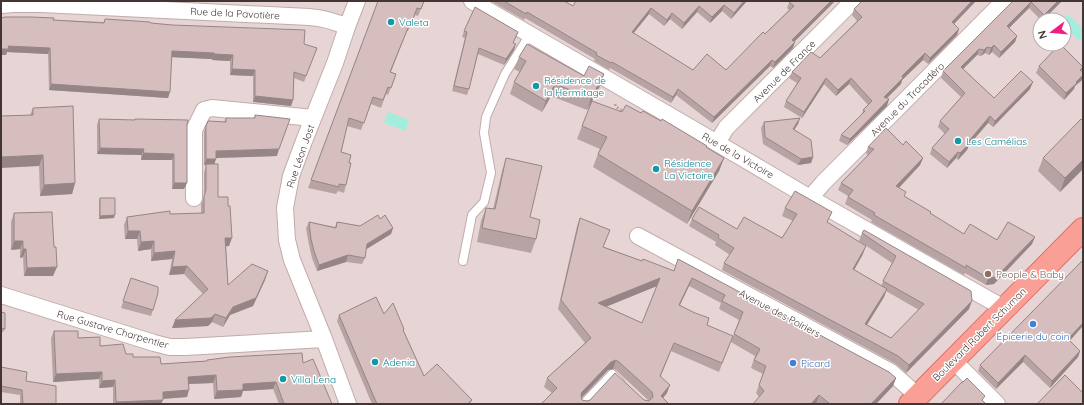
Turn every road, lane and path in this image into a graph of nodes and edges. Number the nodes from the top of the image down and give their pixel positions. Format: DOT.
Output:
graph roads {
  1 [pos="357,1"];
  2 [pos="472,1"];
  3 [pos="1004,1"];
  4 [pos="848,3"];
  5 [pos="1,5"];
  6 [pos="492,6"];
  7 [pos="347,27"];
  8 [pos="530,34"];
  9 [pos="313,118"];
  10 [pos="717,143"];
  11 [pos="194,198"];
  12 [pos="810,198"];
  13 [pos="1083,229"];
  14 [pos="638,236"];
  15 [pos="463,261"];
  16 [pos="1,295"];
  17 [pos="1004,308"];
  18 [pos="324,339"];
  19 [pos="953,360"];
  20 [pos="628,389"];
  21 [pos="914,400"];
  22 [pos="348,404"];
  23 [pos="583,404"];
  24 [pos="997,404"];
  1 -- 7 [label="street, Rue Léon Jost"];
  2 -- 6 [label="street, Rue de la Victoire"];
  3 -- 12 [label="street, Avenue du Trocadéro"];
  4 -- 10 [label="street, Avenue de France"];
  5 -- 7 [label="street, Rue de la Pavotière"];
  6 -- 8 [label="street, Rue de la Victoire"];
  7 -- 9 [label="street, Rue Léon Jost"];
  8 -- 10 [label="street, Rue de la Victoire"];
  8 -- 15 [label="lane"];
  9 -- 11 [label="street"];
  9 -- 18 [label="street, Rue Léon Jost"];
  10 -- 12 [label="street, Rue de la Victoire"];
  12 -- 17 [label="street, Rue de la Victoire"];
  13 -- 17 [label="main road, Boulevard Robert Schuman"];
  14 -- 21 [label="street, Avenue des Poiriers"];
  16 -- 18 [label="street, Rue Gustave Charpentier"];
  17 -- 19 [label="main road, Boulevard Robert Schuman"];
  18 -- 22 [label="street, Rue Léon Jost"];
  19 -- 21 [label="main road, Boulevard Robert Schuman"];
  19 -- 24 [label="street"];
  20 -- 23 [label="lane"];
}
